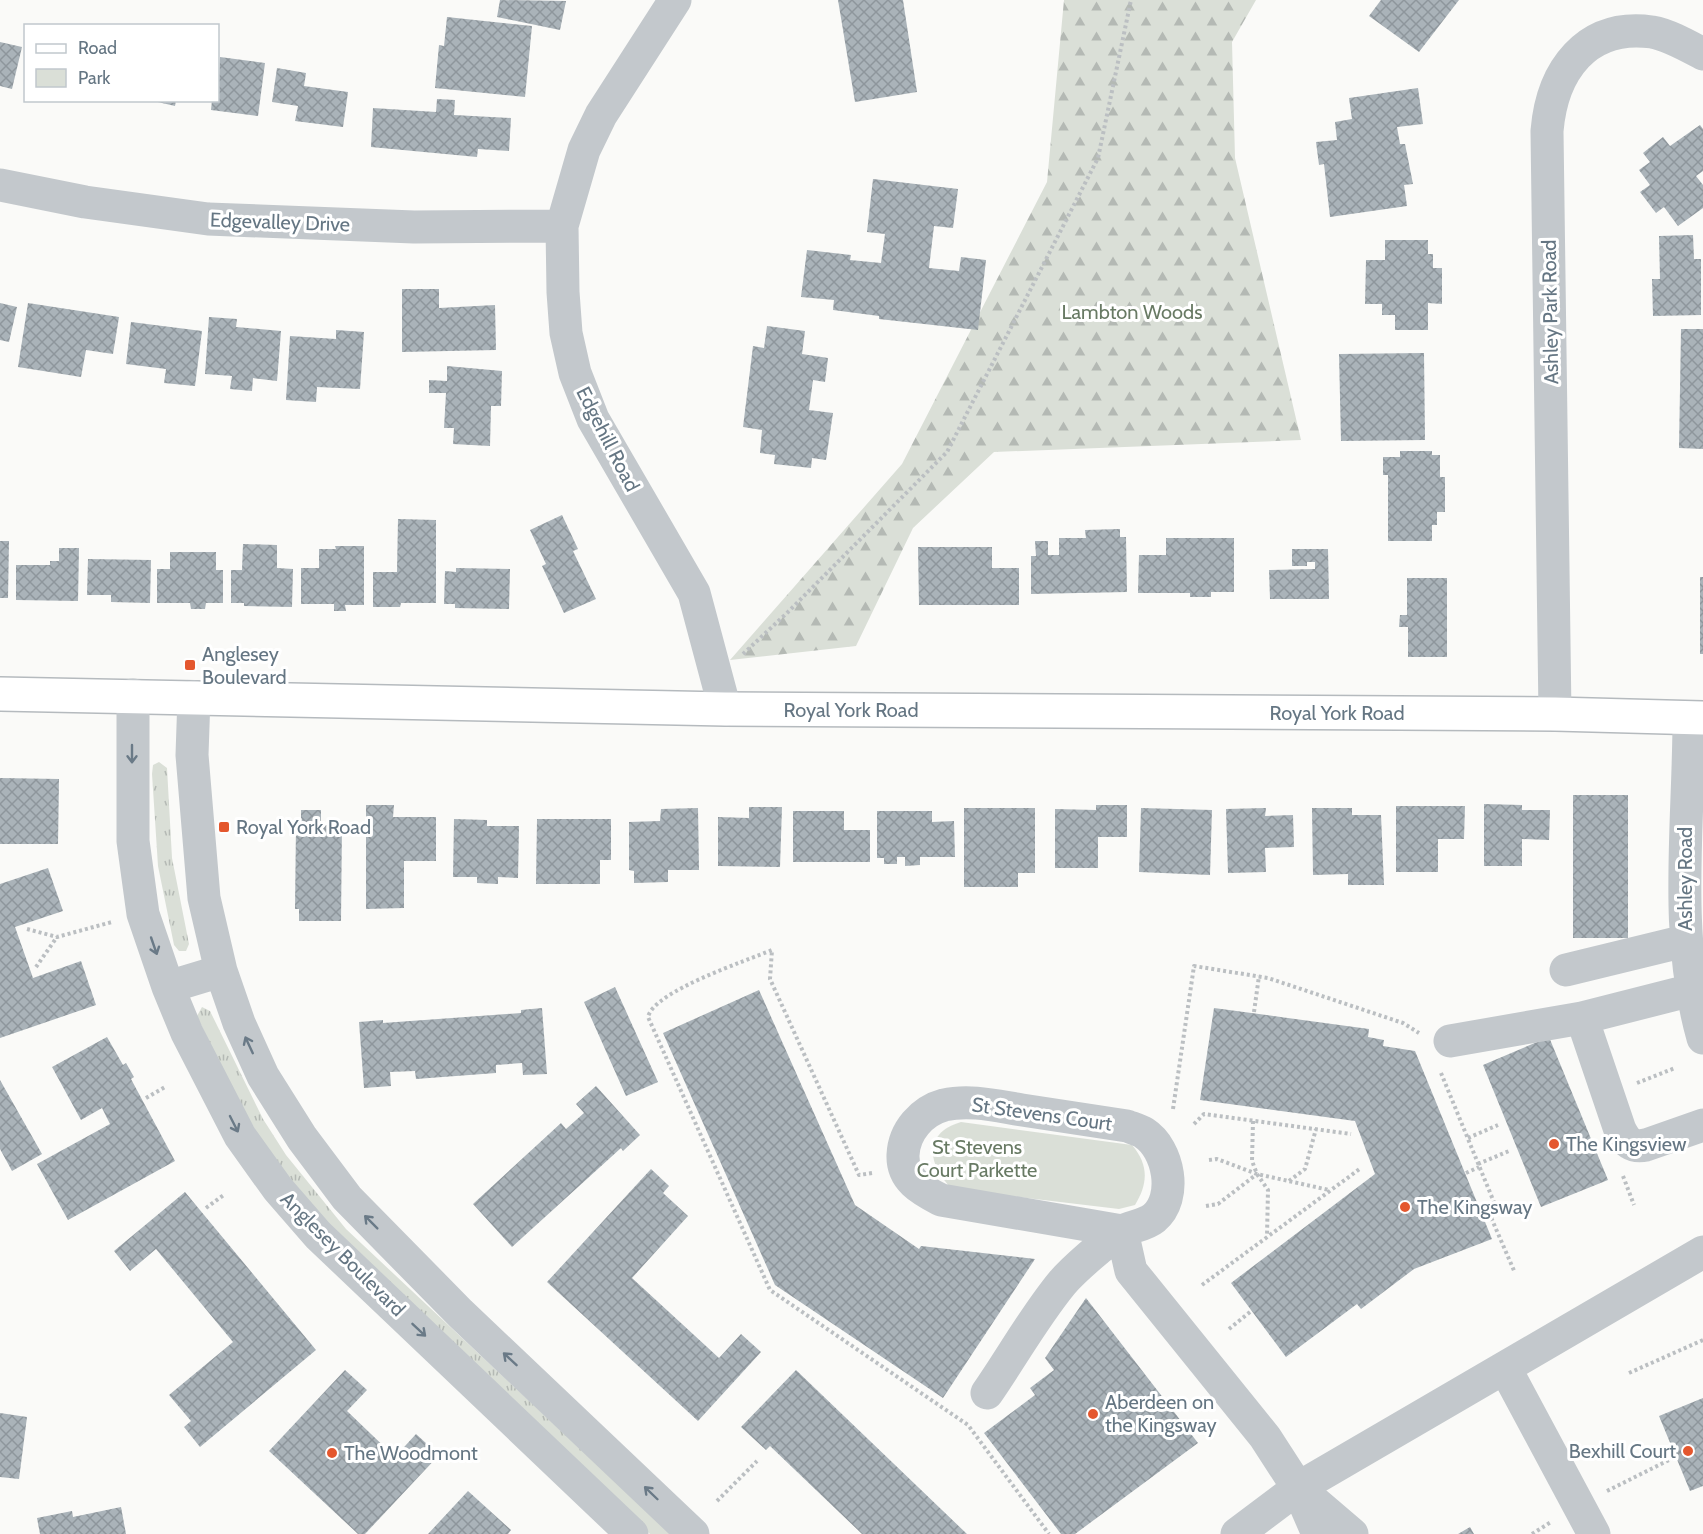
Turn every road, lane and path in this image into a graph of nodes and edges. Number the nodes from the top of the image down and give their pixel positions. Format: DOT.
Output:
graph roads {
  1 [pos="675,0"];
  2 [pos="1131,0"];
  3 [pos="1703,54"];
  4 [pos="0,185"];
  5 [pos="562,226"];
  6 [pos="742,654"];
  7 [pos="0,694"];
  8 [pos="133,695"];
  9 [pos="194,697"];
  10 [pos="725,709"];
  11 [pos="1555,714"];
  12 [pos="1696,718"];
  13 [pos="112,922"];
  14 [pos="27,929"];
  15 [pos="57,937"];
  16 [pos="1685,941"];
  17 [pos="36,967"];
  18 [pos="1566,970"];
  19 [pos="221,971"];
  20 [pos="1259,976"];
  21 [pos="168,987"];
  22 [pos="1692,990"];
  23 [pos="1254,1012"];
  24 [pos="1582,1018"];
  25 [pos="1437,1038"];
  26 [pos="1703,1038"];
  27 [pos="1441,1072"];
  28 [pos="165,1087"];
  29 [pos="146,1098"];
  30 [pos="1173,1109"];
  31 [pos="1253,1121"];
  32 [pos="1194,1124"];
  33 [pos="1498,1125"];
  34 [pos="1703,1125"];
  35 [pos="1316,1129"];
  36 [pos="1351,1134"];
  37 [pos="1468,1138"];
  38 [pos="1509,1151"];
  39 [pos="1209,1160"];
  40 [pos="1479,1165"];
  41 [pos="1361,1168"];
  42 [pos="872,1173"];
  43 [pos="1466,1173"];
  44 [pos="1257,1174"];
  45 [pos="1289,1181"];
  46 [pos="1330,1191"];
  47 [pos="225,1194"];
  48 [pos="1206,1206"];
  49 [pos="206,1208"];
  50 [pos="1122,1231"];
  51 [pos="1267,1236"];
  52 [pos="1703,1252"];
  53 [pos="1515,1273"];
  54 [pos="1202,1285"];
  55 [pos="1250,1311"];
  56 [pos="1229,1329"];
  57 [pos="1703,1340"];
  58 [pos="1504,1368"];
  59 [pos="1629,1373"];
  60 [pos="987,1393"];
  61 [pos="1673,1458"];
  62 [pos="757,1461"];
  63 [pos="1298,1488"];
  64 [pos="717,1501"];
  65 [pos="1580,1504"];
  66 [pos="632,1534"];
  67 [pos="693,1534"];
  68 [pos="1049,1534"];
  69 [pos="1237,1534"];
  70 [pos="1318,1534"];
  71 [pos="1352,1534"];
  72 [pos="1594,1534"];
  1 -- 5 [label="street, Edgehill Road"];
  2 -- 6 [label="path"];
  3 -- 11 [label="street, Ashley Park Road"];
  4 -- 5 [label="street, Edgevalley Drive"];
  5 -- 10 [label="street, Edgehill Road"];
  7 -- 8 [label="main road, Royal York Road"];
  8 -- 9 [label="main road, Royal York Road"];
  8 -- 21 [label="street, Anglesey Boulevard, one-way"];
  9 -- 10 [label="main road, Royal York Road"];
  9 -- 19 [label="street"];
  10 -- 11 [label="main road, Royal York Road"];
  11 -- 12 [label="main road, Royal York Road"];
  12 -- 16 [label="street, Ashley Road"];
  13 -- 15 [label="path"];
  14 -- 15 [label="path"];
  15 -- 17 [label="path"];
  16 -- 18 [label="street"];
  16 -- 22 [label="street, Ashley Road"];
  19 -- 21 [label="street"];
  67 -- 19 [label="street, one-way"];
  20 -- 23 [label="path"];
  20 -- 25 [label="path"];
  20 -- 30 [label="path"];
  21 -- 66 [label="street, Anglesey Boulevard, one-way"];
  22 -- 24 [label="street"];
  22 -- 26 [label="street, Ashley Road"];
  24 -- 25 [label="street"];
  24 -- 34 [label="street"];
  27 -- 37 [label="path"];
  28 -- 29 [label="path"];
  31 -- 32 [label="path"];
  31 -- 35 [label="path"];
  31 -- 44 [label="path"];
  33 -- 37 [label="path"];
  35 -- 36 [label="path"];
  35 -- 45 [label="path"];
  37 -- 40 [label="path"];
  38 -- 40 [label="path"];
  39 -- 44 [label="path"];
  40 -- 43 [label="path"];
  40 -- 53 [label="path"];
  41 -- 46 [label="path"];
  42 -- 68 [label="path"];
  44 -- 45 [label="path"];
  44 -- 48 [label="path"];
  44 -- 51 [label="path"];
  45 -- 46 [label="path"];
  46 -- 51 [label="path"];
  47 -- 49 [label="path"];
  50 -- 50 [label="street, St Stevens Court"];
  50 -- 60 [label="street, St Stevens Court"];
  50 -- 63 [label="street"];
  51 -- 54 [label="path"];
  52 -- 58 [label="street"];
  55 -- 56 [label="path"];
  57 -- 59 [label="path"];
  58 -- 63 [label="street"];
  58 -- 65 [label="street"];
  61 -- 65 [label="path"];
  62 -- 64 [label="path"];
  63 -- 69 [label="street"];
  63 -- 70 [label="street"];
  63 -- 71 [label="street"];
  65 -- 72 [label="street"];
}
